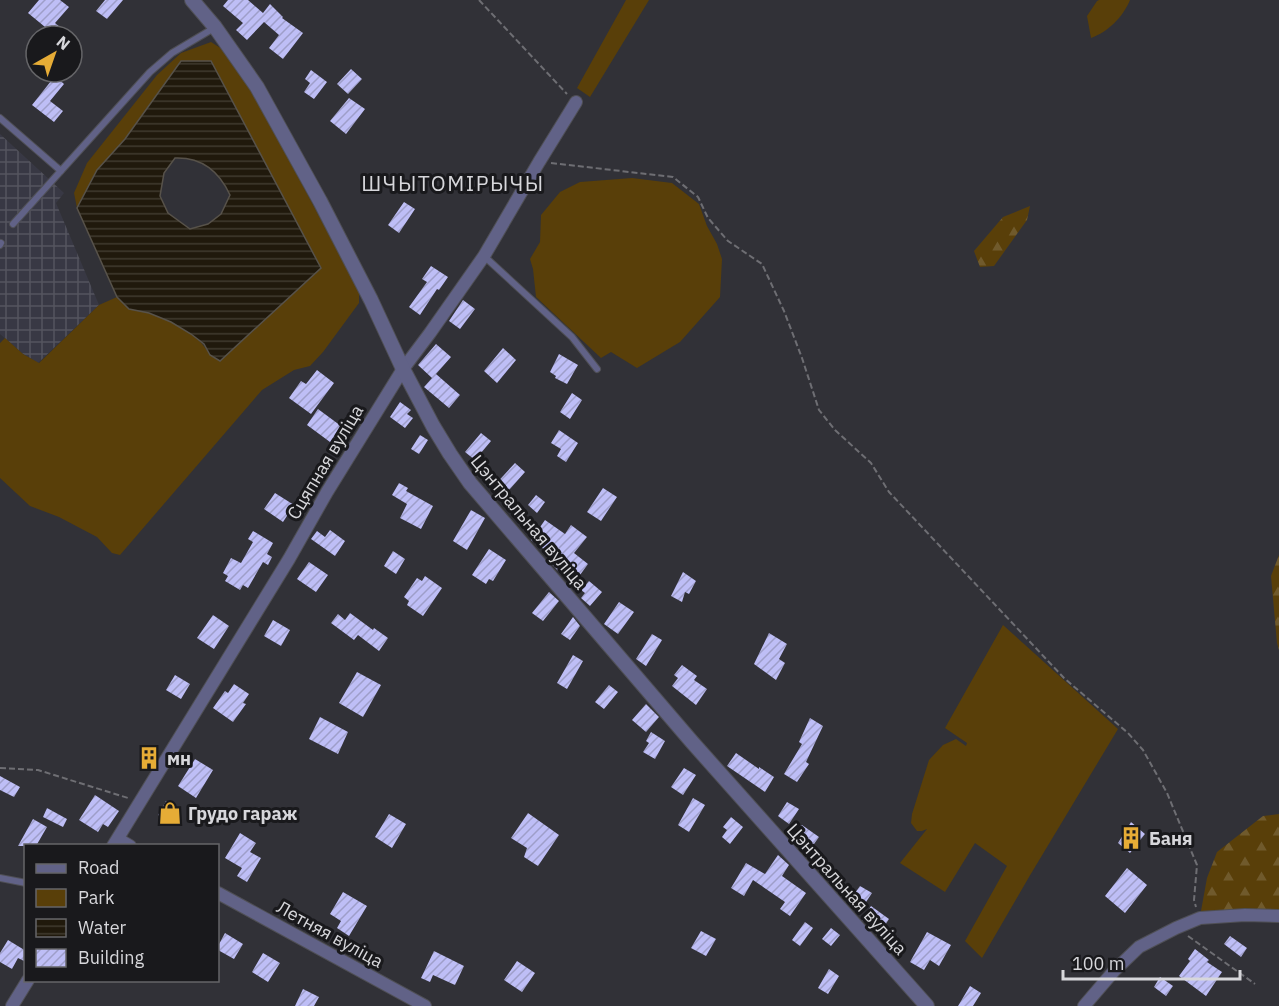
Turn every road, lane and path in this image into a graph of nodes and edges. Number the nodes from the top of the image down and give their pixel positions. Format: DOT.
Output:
graph roads {
  1 [pos="192,0"];
  2 [pos="478,0"];
  3 [pos="215,27"];
  4 [pos="576,102"];
  5 [pos="0,118"];
  6 [pos="539,162"];
  7 [pos="60,171"];
  8 [pos="13,224"];
  9 [pos="484,256"];
  10 [pos="403,369"];
  11 [pos="597,369"];
  12 [pos="0,768"];
  13 [pos="140,801"];
  14 [pos="115,842"];
  15 [pos="0,878"];
  16 [pos="24,883"];
  17 [pos="219,894"];
  18 [pos="1279,916"];
  19 [pos="1200,918"];
  20 [pos="1176,928"];
  21 [pos="27,982"];
  22 [pos="1255,984"];
  23 [pos="12,1006"];
  24 [pos="425,1006"];
  25 [pos="927,1006"];
  26 [pos="1084,1006"];
  1 -- 3 [label="street, Цэнтральная вуліца"];
  2 -- 4 [label="path"];
  3 -- 7 [label="lane"];
  3 -- 10 [label="street, Цэнтральная вуліца"];
  4 -- 6 [label="street, Сцяпная вуліца"];
  5 -- 7 [label="lane"];
  6 -- 9 [label="street, Сцяпная вуліца"];
  6 -- 19 [label="path"];
  7 -- 8 [label="lane"];
  9 -- 10 [label="street, Сцяпная вуліца"];
  9 -- 11 [label="lane"];
  10 -- 13 [label="street, Сцяпная вуліца"];
  10 -- 25 [label="street, Цэнтральная вуліца"];
  12 -- 13 [label="path"];
  13 -- 14 [label="street, Сцяпная вуліца"];
  15 -- 16 [label="lane"];
  17 -- 24 [label="street, Летняя вуліца"];
  18 -- 19 [label="street"];
  19 -- 20 [label="street"];
  20 -- 22 [label="path"];
  20 -- 26 [label="street"];
  21 -- 23 [label="street"];
}
